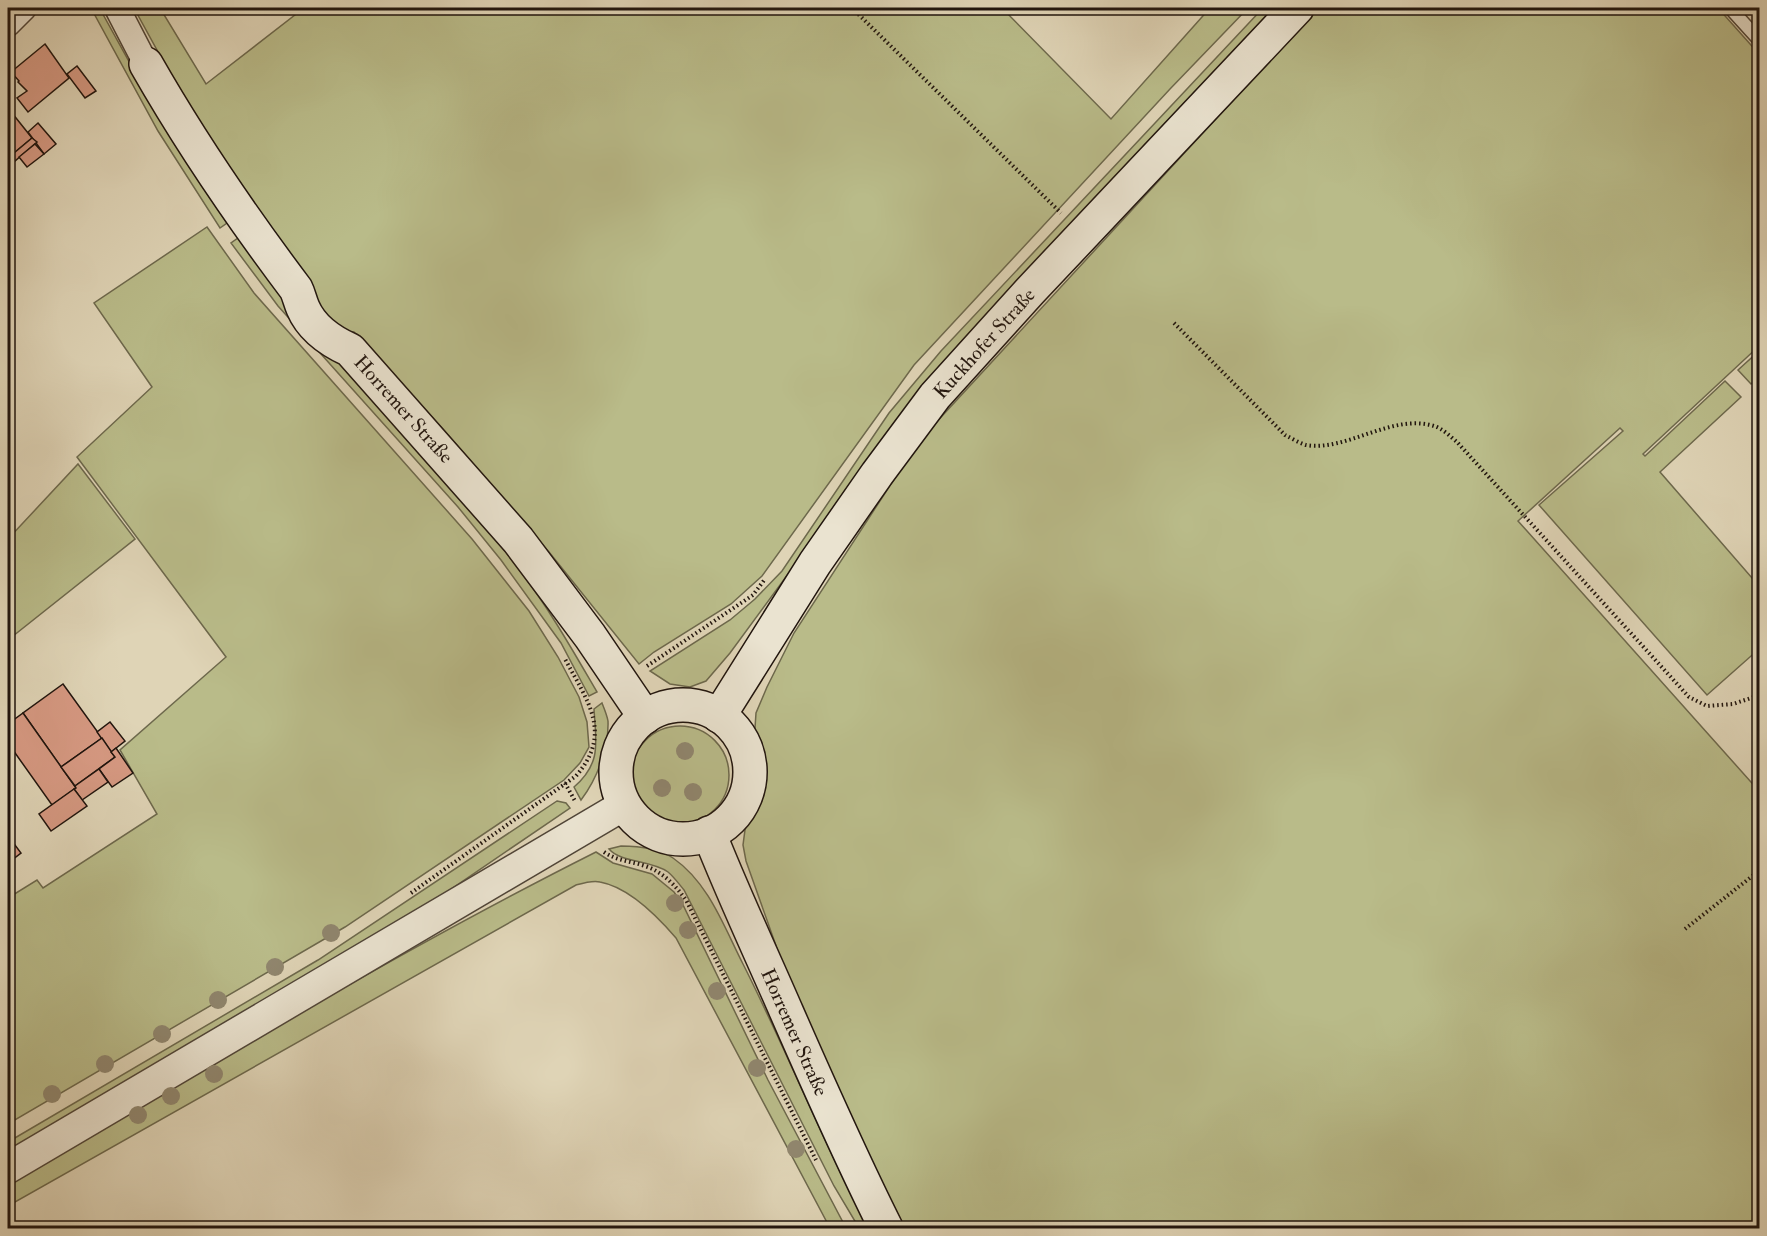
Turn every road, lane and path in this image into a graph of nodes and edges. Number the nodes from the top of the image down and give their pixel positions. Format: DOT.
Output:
graph roads {
  1 [pos="24,8"];
  2 [pos="117,8"];
  3 [pos="852,8"];
  4 [pos="1297,8"];
  5 [pos="1730,8"];
  6 [pos="8,24"];
  7 [pos="1760,40"];
  8 [pos="146,64"];
  9 [pos="1061,213"];
  10 [pos="1174,323"];
  11 [pos="1760,695"];
  12 [pos="587,701"];
  13 [pos="719,716"];
  14 [pos="645,717"];
  15 [pos="624,805"];
  16 [pos="590,825"];
  17 [pos="709,833"];
  18 [pos="1760,870"];
  19 [pos="1685,929"];
  20 [pos="8,1168"];
  21 [pos="821,1170"];
  22 [pos="886,1228"];
  1 -- 6 [label="street"];
  2 -- 8 [label="street, Horremer Straße"];
  3 -- 9 [label="path"];
  4 -- 13 [label="main road, Kuckhofer Straße"];
  5 -- 7 [label="lane"];
  8 -- 14 [label="main road, Horremer Straße"];
  10 -- 11 [label="path"];
  12 -- 16 [label="path"];
  13 -- 14 [label="main road"];
  13 -- 17 [label="main road"];
  14 -- 15 [label="main road"];
  15 -- 16 [label="street"];
  15 -- 17 [label="main road"];
  16 -- 20 [label="street"];
  16 -- 21 [label="path"];
  17 -- 22 [label="main road, Horremer Straße"];
  18 -- 19 [label="path"];
}
